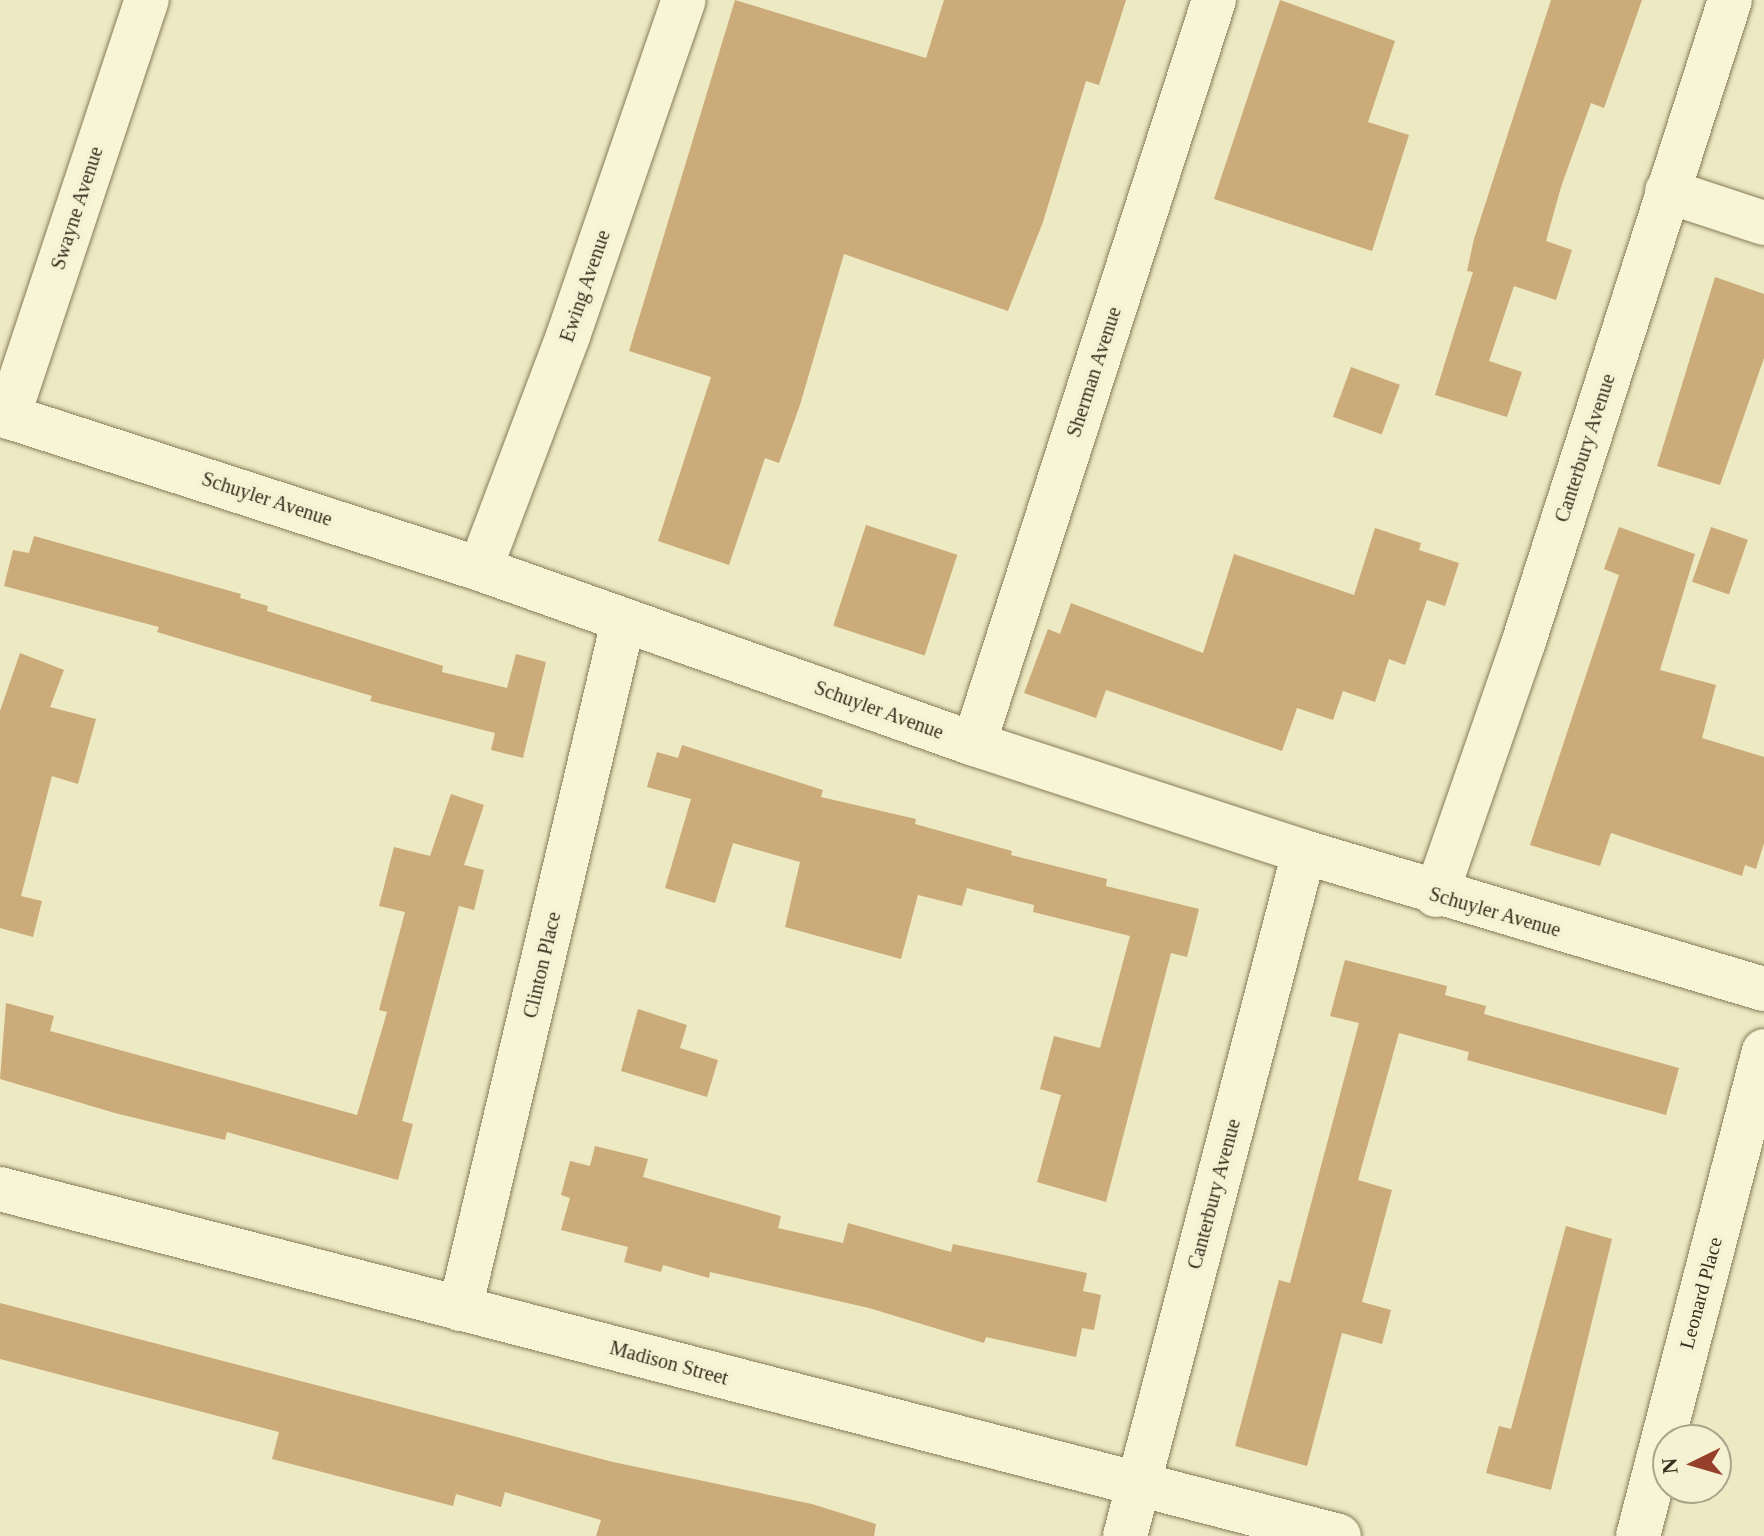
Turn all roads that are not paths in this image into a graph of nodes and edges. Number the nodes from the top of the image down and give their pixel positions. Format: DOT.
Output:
graph roads {
  1 [pos="147,0"];
  2 [pos="684,0"];
  3 [pos="1214,0"];
  4 [pos="1730,0"];
  5 [pos="1667,191"];
  6 [pos="1764,223"];
  7 [pos="4,415"];
  8 [pos="480,569"];
  9 [pos="623,622"];
  10 [pos="974,744"];
  11 [pos="1304,852"];
  12 [pos="1436,895"];
  13 [pos="1764,989"];
  14 [pos="1764,1051"];
  15 [pos="0,1189"];
  16 [pos="460,1309"];
  17 [pos="1138,1485"];
  18 [pos="1125,1536"];
  19 [pos="1339,1536"];
  20 [pos="1638,1536"];
  1 -- 7 [label="street, Swayne Avenue"];
  2 -- 8 [label="street, Ewing Avenue"];
  3 -- 10 [label="street, Sherman Avenue"];
  4 -- 5 [label="street, Canterbury Avenue"];
  5 -- 6 [label="street"];
  5 -- 12 [label="street, Canterbury Avenue"];
  7 -- 8 [label="street, Schuyler Avenue"];
  8 -- 9 [label="street, Schuyler Avenue"];
  9 -- 10 [label="street, Schuyler Avenue"];
  9 -- 16 [label="street, Clinton Place"];
  10 -- 11 [label="street, Schuyler Avenue"];
  11 -- 12 [label="street, Schuyler Avenue"];
  11 -- 17 [label="street, Canterbury Avenue"];
  12 -- 13 [label="street, Schuyler Avenue"];
  14 -- 20 [label="street, Leonard Place"];
  15 -- 16 [label="street, Madison Street"];
  16 -- 17 [label="street, Madison Street"];
  17 -- 18 [label="street, Canterbury Avenue"];
  17 -- 19 [label="street, Madison Street"];
}
